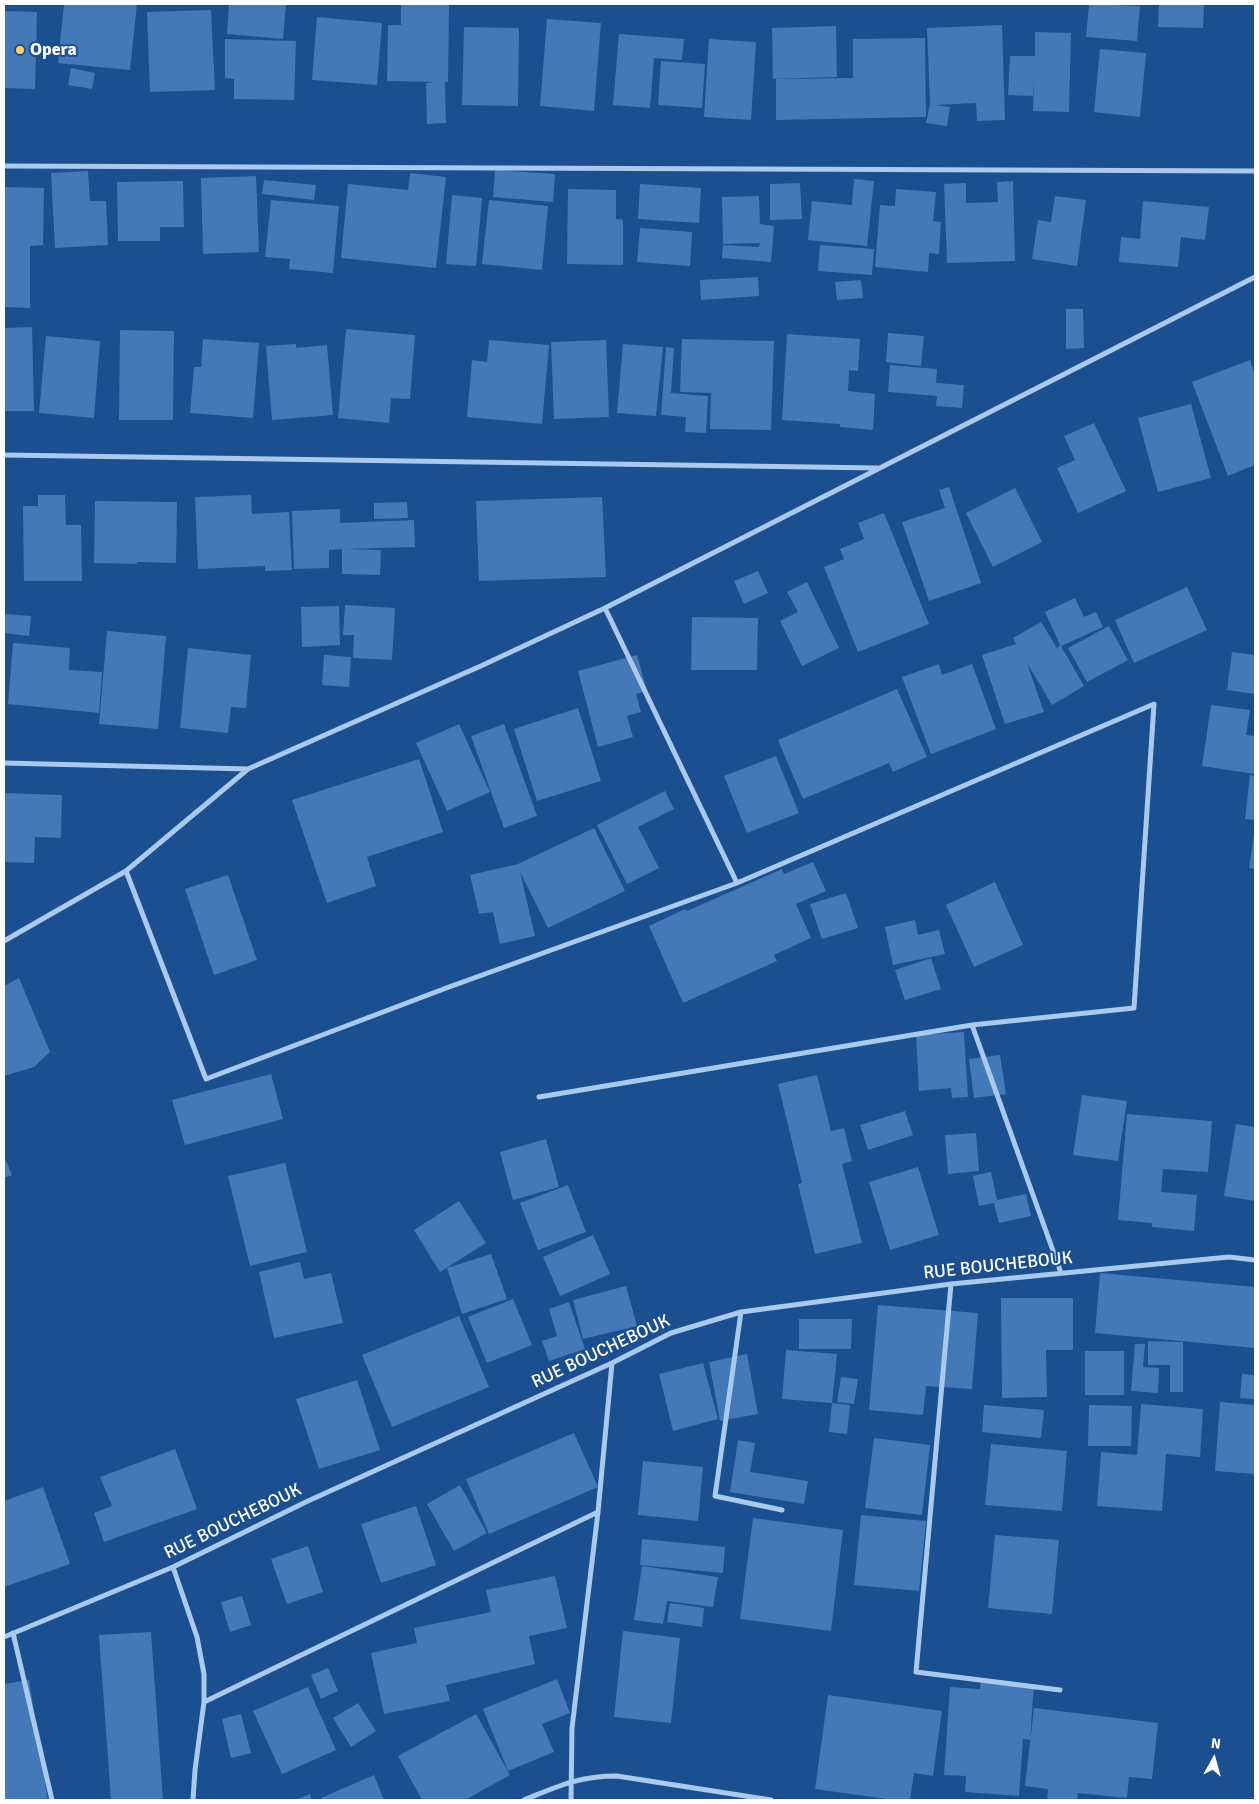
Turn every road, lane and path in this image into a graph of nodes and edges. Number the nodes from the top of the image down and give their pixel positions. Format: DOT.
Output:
graph roads {
  1 [pos="4,166"];
  2 [pos="1255,171"];
  3 [pos="1255,277"];
  4 [pos="4,455"];
  5 [pos="879,468"];
  6 [pos="604,608"];
  7 [pos="4,763"];
  8 [pos="248,768"];
  9 [pos="126,871"];
  10 [pos="737,883"];
  11 [pos="4,941"];
  12 [pos="972,1025"];
  13 [pos="540,1096"];
  14 [pos="1255,1260"];
  15 [pos="1061,1273"];
  16 [pos="951,1284"];
  17 [pos="741,1312"];
  18 [pos="612,1362"];
  19 [pos="782,1510"];
  20 [pos="598,1512"];
  21 [pos="173,1567"];
  22 [pos="13,1632"];
  23 [pos="4,1637"];
  24 [pos="1060,1690"];
  25 [pos="204,1702"];
  26 [pos="570,1781"];
  27 [pos="52,1800"];
  28 [pos="193,1800"];
  29 [pos="524,1800"];
  30 [pos="571,1800"];
  31 [pos="771,1800"];
  1 -- 2 [label="street"];
  3 -- 5 [label="street"];
  4 -- 5 [label="street"];
  5 -- 6 [label="street"];
  6 -- 8 [label="street"];
  6 -- 10 [label="street"];
  7 -- 8 [label="street"];
  8 -- 9 [label="street"];
  9 -- 10 [label="street"];
  9 -- 11 [label="street"];
  10 -- 12 [label="street"];
  12 -- 13 [label="street"];
  12 -- 15 [label="street"];
  14 -- 15 [label="street, RUE BOUCHEBOUK"];
  15 -- 16 [label="street, RUE BOUCHEBOUK"];
  16 -- 17 [label="street, RUE BOUCHEBOUK"];
  16 -- 24 [label="street"];
  17 -- 18 [label="street, RUE BOUCHEBOUK"];
  17 -- 19 [label="street"];
  18 -- 20 [label="street"];
  18 -- 21 [label="street, RUE BOUCHEBOUK"];
  20 -- 25 [label="street"];
  20 -- 26 [label="street"];
  21 -- 22 [label="street, RUE BOUCHEBOUK"];
  21 -- 25 [label="street"];
  22 -- 23 [label="street, RUE BOUCHEBOUK"];
  22 -- 27 [label="street"];
  25 -- 28 [label="street"];
  26 -- 29 [label="street"];
  26 -- 30 [label="street"];
  26 -- 31 [label="street"];
}
